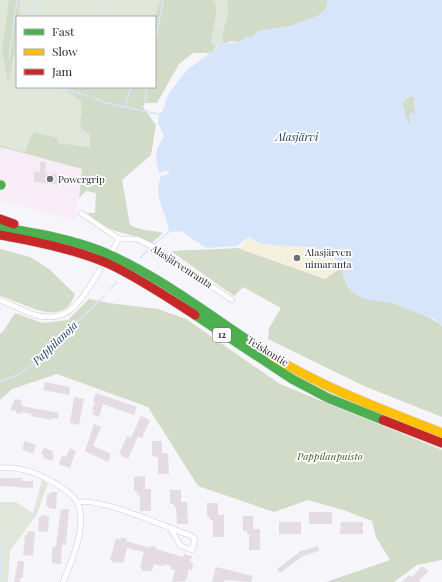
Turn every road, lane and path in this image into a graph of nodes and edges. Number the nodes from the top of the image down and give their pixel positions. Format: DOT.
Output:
graph roads {
  1 [pos="81,213"];
  2 [pos="0,219"];
  3 [pos="0,227"];
  4 [pos="0,235"];
  5 [pos="65,239"];
  6 [pos="120,239"];
  7 [pos="112,251"];
  8 [pos="100,270"];
  9 [pos="0,300"];
  10 [pos="232,300"];
  11 [pos="442,433"];
  12 [pos="442,443"];
  13 [pos="0,468"];
  14 [pos="77,502"];
  15 [pos="170,528"];
  16 [pos="63,582"];
  1 -- 6 [label="street"];
  2 -- 5 [label="highway"];
  3 -- 5 [label="highway, Teiskontie / 12"];
  4 -- 12 [label="highway, Teiskontie / 12"];
  5 -- 11 [label="highway, Teiskontie / 12"];
  6 -- 7 [label="street"];
  6 -- 10 [label="street, Alasjärvenranta"];
  8 -- 9 [label="street"];
  13 -- 14 [label="street"];
  14 -- 15 [label="street"];
  14 -- 16 [label="street"];
  15 -- 15 [label="street"];
}
